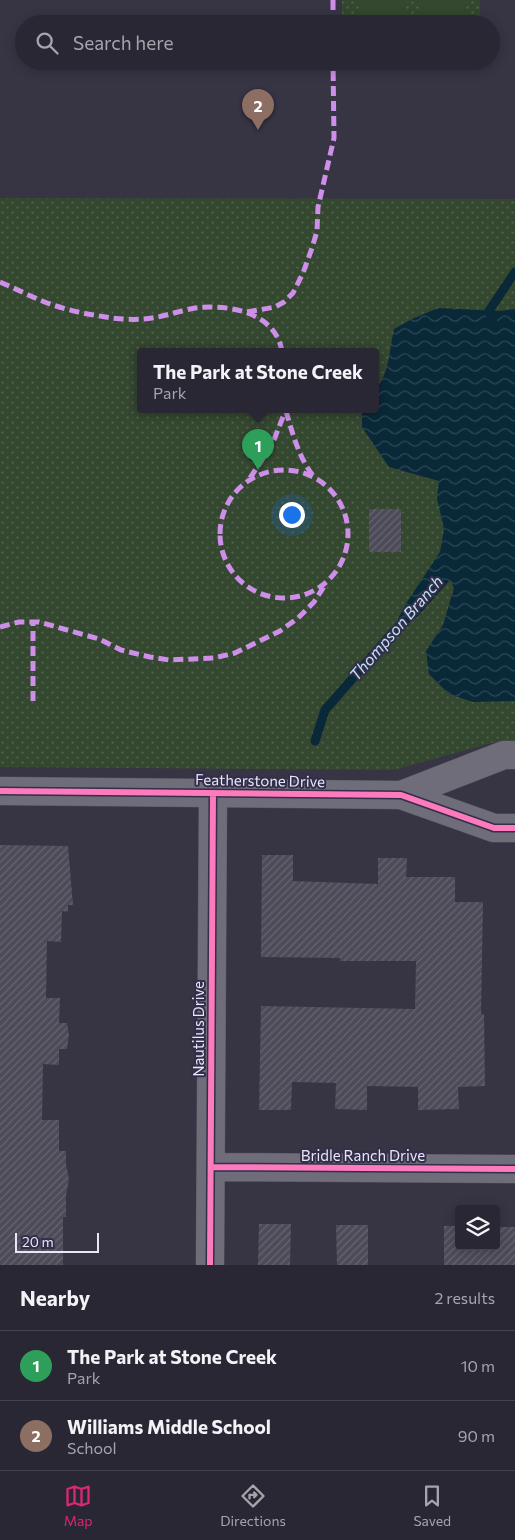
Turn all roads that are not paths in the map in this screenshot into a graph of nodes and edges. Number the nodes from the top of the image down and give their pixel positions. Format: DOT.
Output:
graph roads {
  1 [pos="515,755"];
  2 [pos="0,791"];
  3 [pos="213,793"];
  4 [pos="402,795"];
  5 [pos="515,828"];
  6 [pos="211,1167"];
  7 [pos="515,1169"];
  8 [pos="210,1265"];
  1 -- 4 [label="street, Featherstone Drive"];
  2 -- 3 [label="street, Featherstone Drive"];
  3 -- 4 [label="street, Featherstone Drive"];
  3 -- 6 [label="street, Nautilus Drive"];
  4 -- 5 [label="street, Featherstone Drive"];
  6 -- 7 [label="street, Bridle Ranch Drive"];
  6 -- 8 [label="street, Nautilus Drive"];
}
